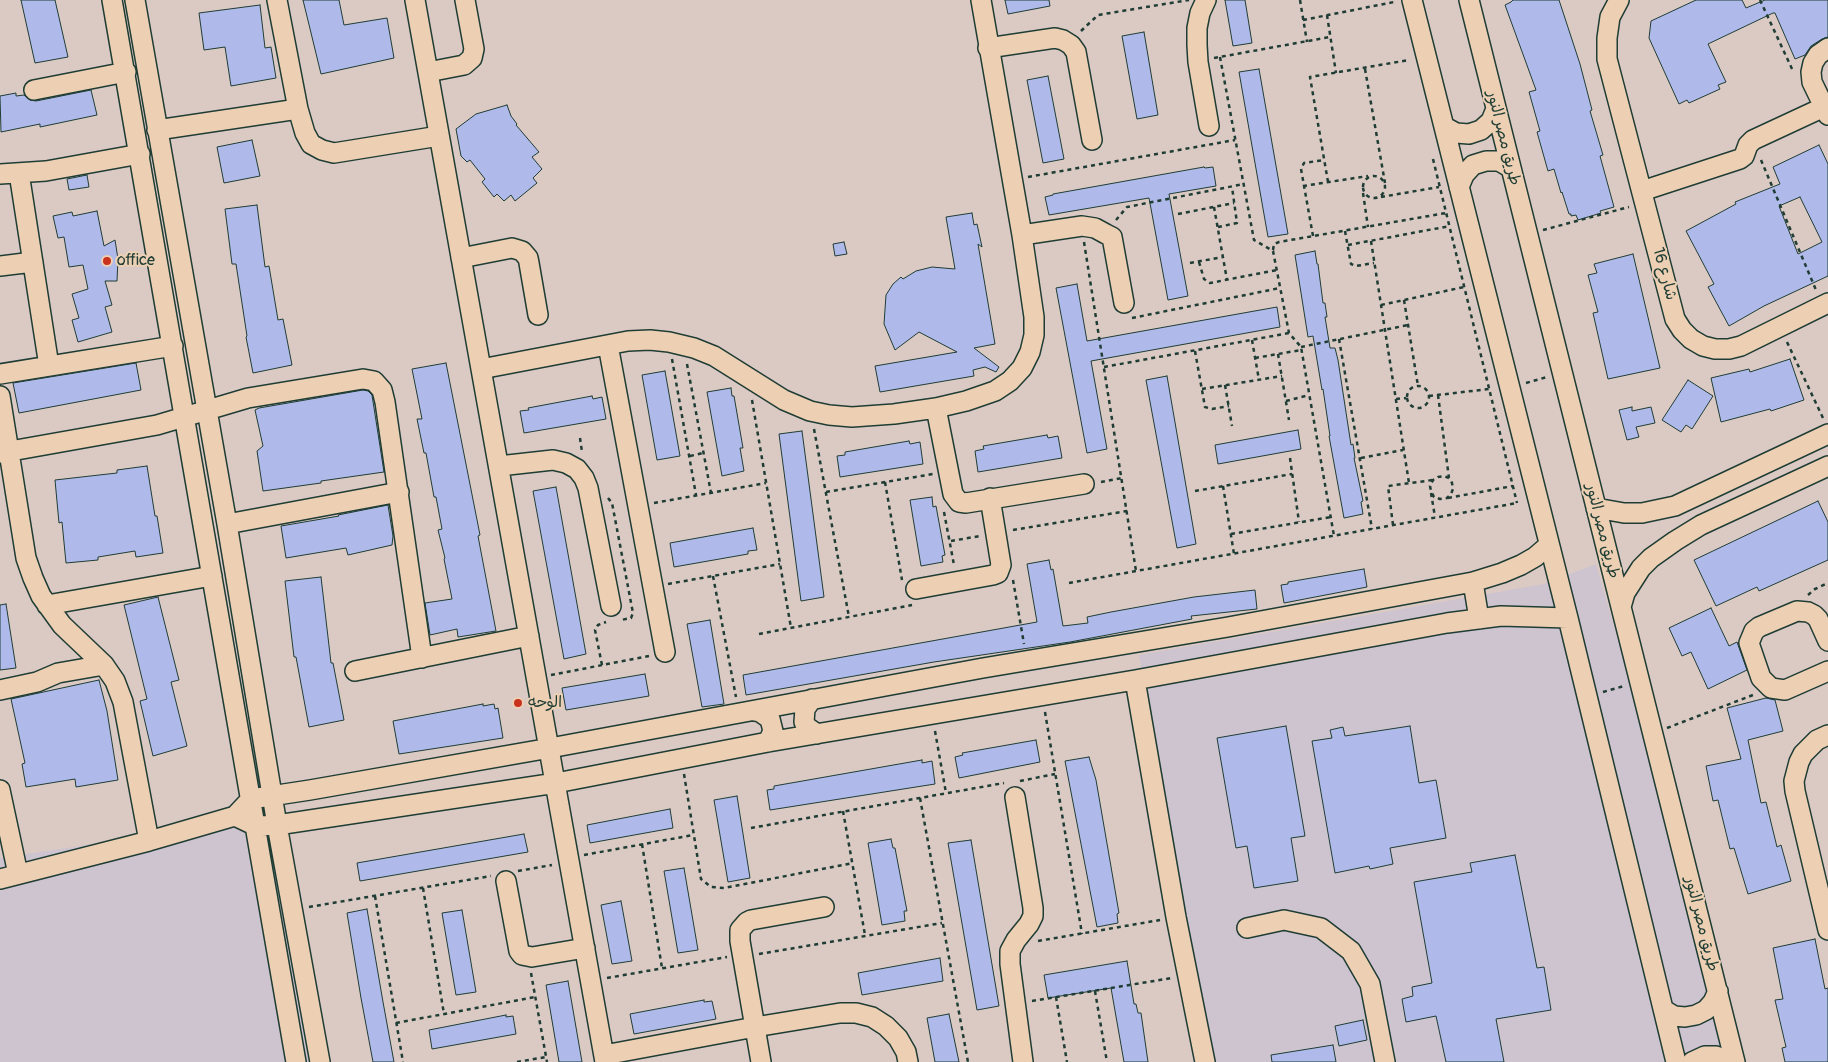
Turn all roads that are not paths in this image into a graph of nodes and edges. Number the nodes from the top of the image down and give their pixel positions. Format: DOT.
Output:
graph roads {
  1 [pos="112,0"];
  2 [pos="135,0"];
  3 [pos="276,0"];
  4 [pos="415,0"];
  5 [pos="465,0"];
  6 [pos="981,0"];
  7 [pos="1206,0"];
  8 [pos="1469,0"];
  9 [pos="1619,0"];
  10 [pos="1399,3"];
  11 [pos="988,48"];
  12 [pos="1828,48"];
  13 [pos="126,72"];
  14 [pos="428,72"];
  15 [pos="34,90"];
  16 [pos="298,109"];
  17 [pos="1496,109"];
  18 [pos="1826,111"];
  19 [pos="1209,126"];
  20 [pos="1444,127"];
  21 [pos="157,130"];
  22 [pos="439,136"];
  23 [pos="1092,140"];
  24 [pos="140,154"];
  25 [pos="1510,168"];
  26 [pos="19,173"];
  27 [pos="0,174"];
  28 [pos="1459,187"];
  29 [pos="1643,197"];
  30 [pos="1022,234"];
  31 [pos="461,258"];
  32 [pos="33,262"];
  33 [pos="0,266"];
  34 [pos="1124,303"];
  35 [pos="1826,304"];
  36 [pos="538,316"];
  37 [pos="608,345"];
  38 [pos="173,346"];
  39 [pos="49,366"];
  40 [pos="481,369"];
  41 [pos="0,374"];
  42 [pos="0,396"];
  43 [pos="936,408"];
  44 [pos="206,410"];
  45 [pos="184,417"];
  46 [pos="1826,427"];
  47 [pos="4,452"];
  48 [pos="499,466"];
  49 [pos="1828,466"];
  50 [pos="1084,484"];
  51 [pos="399,492"];
  52 [pos="990,498"];
  53 [pos="1596,508"];
  54 [pos="227,524"];
  55 [pos="1549,546"];
  56 [pos="212,576"];
  57 [pos="1474,582"];
  58 [pos="910,594"];
  59 [pos="47,605"];
  60 [pos="611,606"];
  61 [pos="1621,607"];
  62 [pos="1568,618"];
  63 [pos="1479,619"];
  64 [pos="529,636"];
  65 [pos="1828,641"];
  66 [pos="665,652"];
  67 [pos="422,658"];
  68 [pos="104,664"];
  69 [pos="355,672"];
  70 [pos="1828,672"];
  71 [pos="1135,680"];
  72 [pos="0,690"];
  73 [pos="812,699"];
  74 [pos="746,713"];
  75 [pos="817,734"];
  76 [pos="1828,735"];
  77 [pos="768,742"];
  78 [pos="550,748"];
  79 [pos="556,783"];
  80 [pos="0,790"];
  81 [pos="272,796"];
  82 [pos="1015,797"];
  83 [pos="251,799"];
  84 [pos="235,816"];
  85 [pos="277,825"];
  86 [pos="256,826"];
  87 [pos="149,841"];
  88 [pos="506,876"];
  89 [pos="9,877"];
  90 [pos="824,907"];
  91 [pos="1247,928"];
  92 [pos="1828,930"];
  93 [pos="585,948"];
  94 [pos="1718,991"];
  95 [pos="1664,1010"];
  96 [pos="755,1027"];
  97 [pos="604,1058"];
  98 [pos="296,1062"];
  99 [pos="320,1062"];
  100 [pos="761,1062"];
  101 [pos="908,1062"];
  102 [pos="1023,1062"];
  103 [pos="1205,1062"];
  104 [pos="1385,1062"];
  105 [pos="1676,1062"];
  106 [pos="1692,1062"];
  107 [pos="1730,1062"];
  108 [pos="1735,1062"];
  1 -- 13 [label="street"];
  2 -- 21 [label="street"];
  3 -- 16 [label="street"];
  4 -- 14 [label="street"];
  5 -- 14 [label="street"];
  6 -- 11 [label="street"];
  7 -- 19 [label="street"];
  8 -- 17 [label="street, طريق مصر النور"];
  9 -- 29 [label="street, شارع 16"];
  10 -- 20 [label="street"];
  11 -- 23 [label="street"];
  11 -- 30 [label="street"];
  12 -- 18 [label="street"];
  13 -- 15 [label="street"];
  13 -- 24 [label="street"];
  14 -- 22 [label="street"];
  16 -- 21 [label="street"];
  16 -- 22 [label="street"];
  17 -- 20 [label="street"];
  17 -- 25 [label="street, طريق مصر النور"];
  18 -- 29 [label="street"];
  20 -- 28 [label="street"];
  21 -- 44 [label="street"];
  22 -- 31 [label="street"];
  24 -- 26 [label="street"];
  24 -- 38 [label="street"];
  25 -- 28 [label="street"];
  25 -- 53 [label="street, طريق مصر النور"];
  26 -- 27 [label="street"];
  26 -- 32 [label="street"];
  28 -- 55 [label="street"];
  29 -- 35 [label="street, شارع 16"];
  30 -- 34 [label="street"];
  30 -- 43 [label="street"];
  31 -- 36 [label="street"];
  31 -- 40 [label="street"];
  32 -- 33 [label="street"];
  32 -- 39 [label="street"];
  37 -- 40 [label="street"];
  37 -- 43 [label="street"];
  37 -- 66 [label="street"];
  38 -- 39 [label="street"];
  38 -- 45 [label="street"];
  39 -- 41 [label="street"];
  40 -- 48 [label="street"];
  42 -- 47 [label="street"];
  43 -- 52 [label="street"];
  44 -- 45 [label="street"];
  44 -- 51 [label="street"];
  44 -- 54 [label="street"];
  45 -- 47 [label="street"];
  45 -- 56 [label="street"];
  46 -- 53 [label="street"];
  47 -- 59 [label="street"];
  48 -- 60 [label="street"];
  48 -- 64 [label="street"];
  49 -- 61 [label="street"];
  50 -- 52 [label="street"];
  51 -- 54 [label="street"];
  51 -- 67 [label="street"];
  52 -- 58 [label="street"];
  53 -- 61 [label="street, طريق مصر النور"];
  54 -- 81 [label="street"];
  55 -- 57 [label="street"];
  55 -- 62 [label="street"];
  56 -- 59 [label="street"];
  56 -- 83 [label="street"];
  57 -- 63 [label="street"];
  57 -- 73 [label="street"];
  59 -- 68 [label="street"];
  61 -- 94 [label="street, طريق مصر النور"];
  62 -- 63 [label="street"];
  62 -- 95 [label="street"];
  63 -- 71 [label="street"];
  64 -- 67 [label="street"];
  64 -- 78 [label="street"];
  65 -- 70 [label="street"];
  67 -- 69 [label="street"];
  68 -- 72 [label="street"];
  68 -- 87 [label="street"];
  71 -- 75 [label="street"];
  71 -- 103 [label="street"];
  73 -- 74 [label="street"];
  73 -- 75 [label="street"];
  74 -- 77 [label="street"];
  74 -- 78 [label="street"];
  75 -- 77 [label="street"];
  76 -- 92 [label="street"];
  77 -- 79 [label="street"];
  78 -- 79 [label="street"];
  78 -- 81 [label="street"];
  79 -- 85 [label="street"];
  79 -- 93 [label="street"];
  80 -- 89 [label="street"];
  81 -- 83 [label="street"];
  81 -- 85 [label="street"];
  82 -- 102 [label="street"];
  83 -- 84 [label="street"];
  83 -- 86 [label="street"];
  84 -- 86 [label="street"];
  84 -- 87 [label="street"];
  85 -- 86 [label="street"];
  85 -- 99 [label="street"];
  86 -- 98 [label="street"];
  87 -- 89 [label="street"];
  88 -- 93 [label="street"];
  90 -- 96 [label="street"];
  91 -- 104 [label="street"];
  93 -- 97 [label="street"];
  94 -- 95 [label="street"];
  94 -- 108 [label="street, طريق مصر النور"];
  95 -- 105 [label="street"];
  96 -- 97 [label="street"];
  96 -- 100 [label="street"];
  96 -- 101 [label="street"];
  106 -- 107 [label="street"];
}
